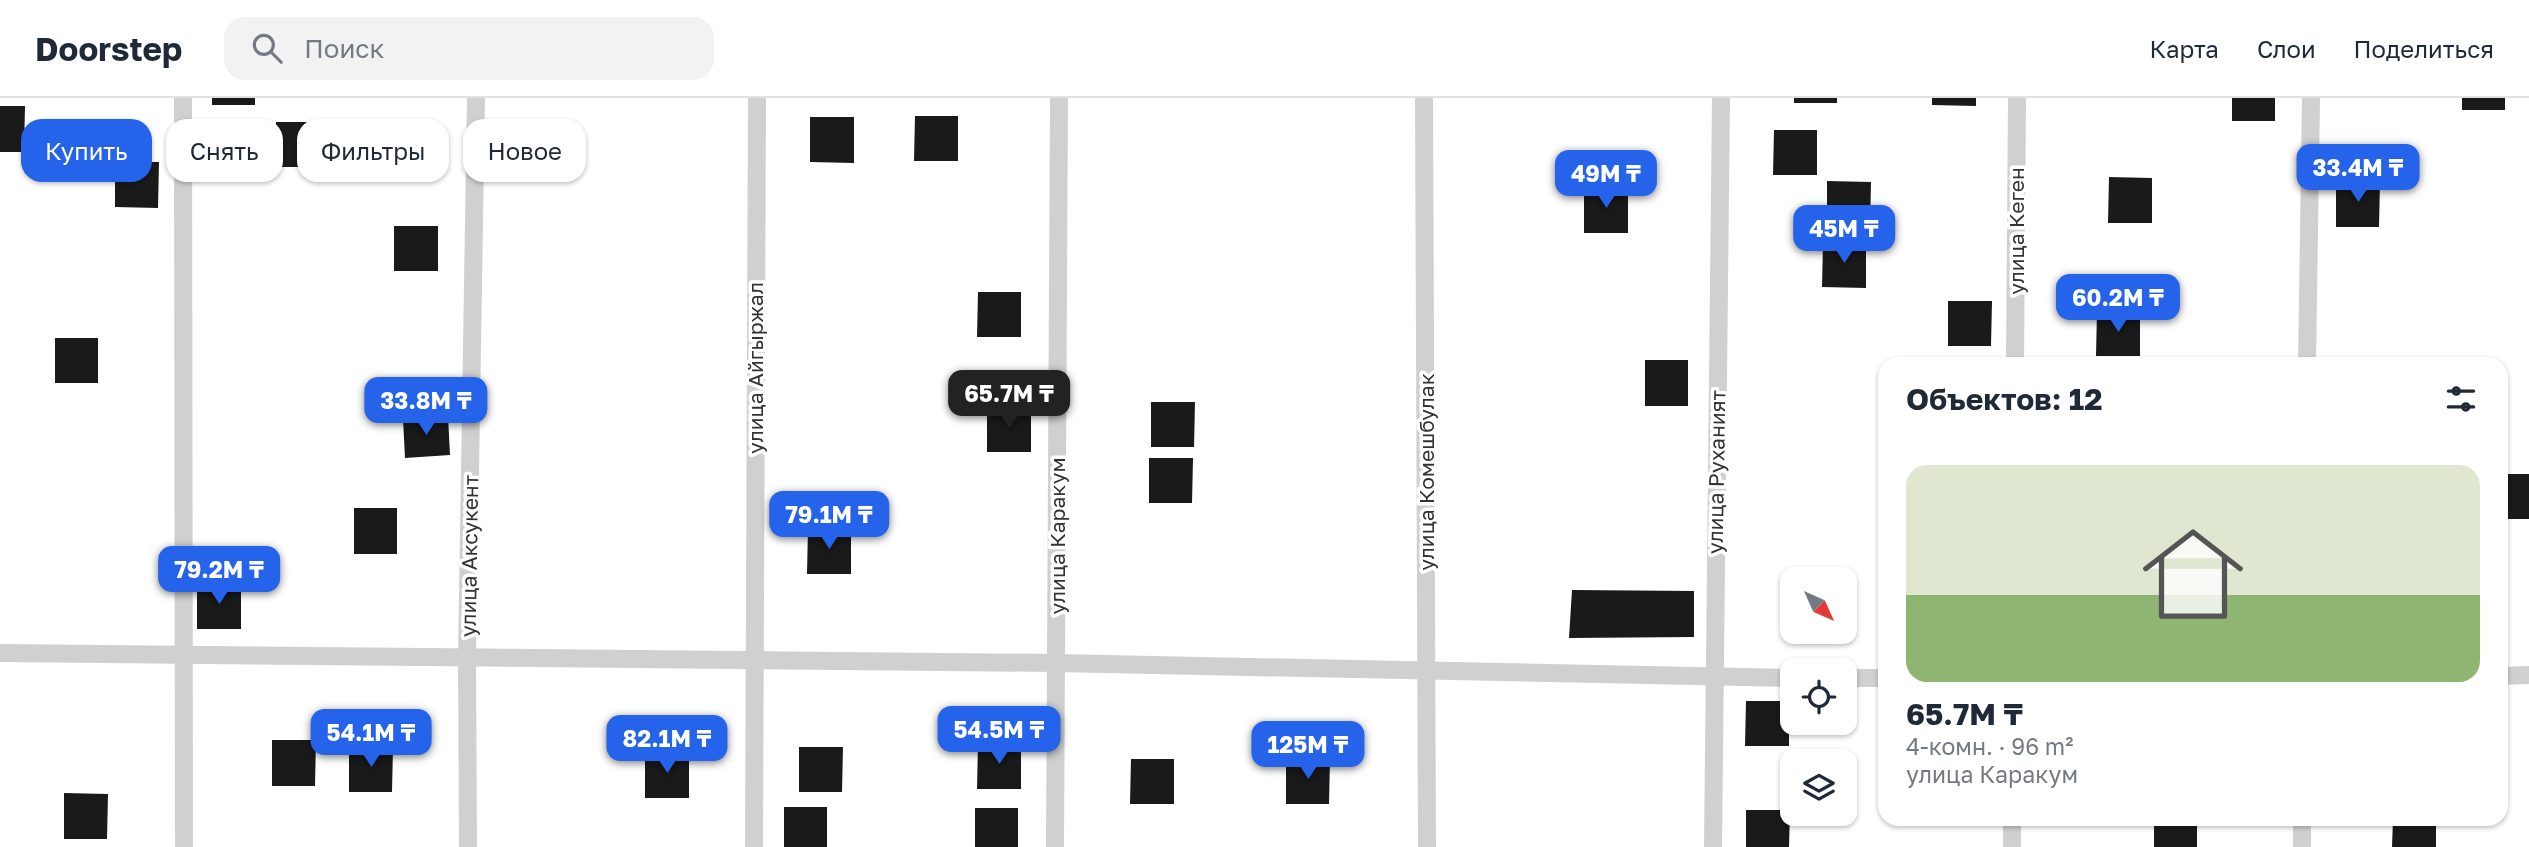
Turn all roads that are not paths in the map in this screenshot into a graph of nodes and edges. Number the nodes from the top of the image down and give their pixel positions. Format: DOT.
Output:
graph roads {
  1 [pos="183,98"];
  2 [pos="476,98"];
  3 [pos="757,98"];
  4 [pos="1059,98"];
  5 [pos="1424,98"];
  6 [pos="1721,98"];
  7 [pos="2017,98"];
  8 [pos="2311,98"];
  9 [pos="2015,357"];
  10 [pos="2307,357"];
  11 [pos="0,653"];
  12 [pos="185,655"];
  13 [pos="467,659"];
  14 [pos="753,661"];
  15 [pos="1057,663"];
  16 [pos="1427,671"];
  17 [pos="2529,675"];
  18 [pos="2508,676"];
  19 [pos="1714,677"];
  20 [pos="1780,678"];
  21 [pos="1857,678"];
  22 [pos="1878,678"];
  23 [pos="2012,826"];
  24 [pos="2302,826"];
  25 [pos="184,847"];
  26 [pos="468,847"];
  27 [pos="754,847"];
  28 [pos="1055,847"];
  29 [pos="1427,847"];
  30 [pos="1713,847"];
  31 [pos="2012,847"];
  32 [pos="2302,847"];
  1 -- 12 [label="street"];
  2 -- 13 [label="street, улица Аксукент"];
  3 -- 14 [label="street, улица Айгыржал"];
  4 -- 15 [label="street, улица Каракум"];
  5 -- 16 [label="street, улица Комешбулак"];
  6 -- 19 [label="street, улица Руханият"];
  7 -- 9 [label="street, улица Кеген"];
  8 -- 10 [label="street"];
  11 -- 12 [label="street"];
  12 -- 13 [label="street"];
  12 -- 25 [label="street"];
  13 -- 14 [label="street"];
  13 -- 26 [label="street, улица Аксукент"];
  14 -- 15 [label="street"];
  14 -- 27 [label="street, улица Айгыржал"];
  15 -- 16 [label="street"];
  15 -- 28 [label="street, улица Каракум"];
  16 -- 19 [label="street"];
  16 -- 29 [label="street, улица Комешбулак"];
  17 -- 18 [label="street"];
  19 -- 20 [label="street"];
  19 -- 30 [label="street, улица Руханият"];
  21 -- 22 [label="street"];
  23 -- 31 [label="street"];
  24 -- 32 [label="street"];
}
